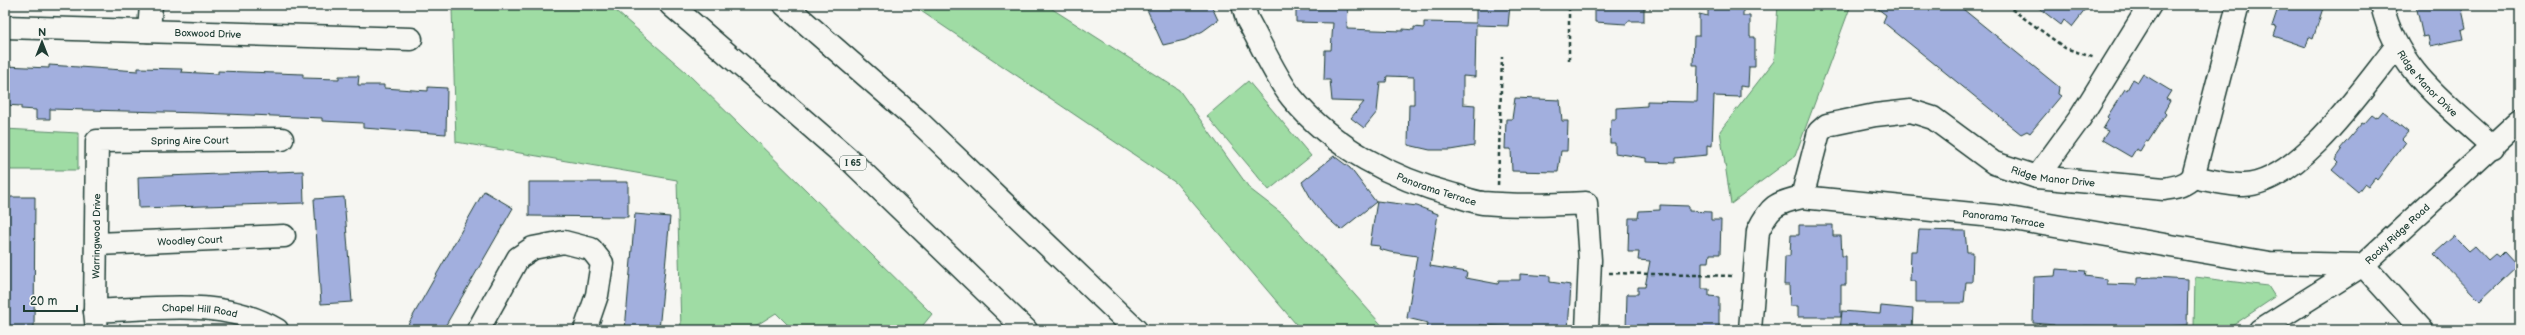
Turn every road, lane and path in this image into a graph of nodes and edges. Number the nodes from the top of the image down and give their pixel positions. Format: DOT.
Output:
graph roads {
  1 [pos="151,5"];
  2 [pos="671,5"];
  3 [pos="785,5"];
  4 [pos="1243,5"];
  5 [pos="1569,5"];
  6 [pos="2006,5"];
  7 [pos="2150,5"];
  8 [pos="2238,5"];
  9 [pos="2382,5"];
  10 [pos="5,27"];
  11 [pos="149,31"];
  12 [pos="411,39"];
  13 [pos="2396,47"];
  14 [pos="1502,57"];
  15 [pos="1569,60"];
  16 [pos="2111,66"];
  17 [pos="2520,120"];
  18 [pos="282,139"];
  19 [pos="97,141"];
  20 [pos="2493,147"];
  21 [pos="2037,177"];
  22 [pos="2193,177"];
  23 [pos="1802,197"];
  24 [pos="1497,203"];
  25 [pos="284,236"];
  26 [pos="97,244"];
  27 [pos="2363,265"];
  28 [pos="1589,273"];
  29 [pos="1753,276"];
  30 [pos="96,321"];
  31 [pos="277,330"];
  32 [pos="478,330"];
  33 [pos="585,330"];
  34 [pos="1026,330"];
  35 [pos="1136,330"];
  36 [pos="1587,330"];
  37 [pos="1750,330"];
  38 [pos="2260,330"];
  39 [pos="2422,330"];
  1 -- 11 [label="main road"];
  2 -- 34 [label="main road, I 65"];
  3 -- 35 [label="main road"];
  4 -- 24 [label="main road, Panorama Terrace"];
  5 -- 15 [label="path"];
  6 -- 16 [label="path"];
  7 -- 16 [label="main road"];
  8 -- 22 [label="main road"];
  9 -- 13 [label="main road, Ridge Manor Drive"];
  10 -- 11 [label="main road, Boxwood Drive"];
  11 -- 12 [label="main road, Boxwood Drive"];
  13 -- 20 [label="main road, Ridge Manor Drive"];
  13 -- 22 [label="main road"];
  14 -- 24 [label="path"];
  16 -- 21 [label="main road"];
  17 -- 20 [label="main road, Rocky Ridge Road"];
  18 -- 19 [label="main road, Spring Aire Court"];
  19 -- 26 [label="main road, Warringwood Drive"];
  20 -- 27 [label="main road, Rocky Ridge Road"];
  21 -- 22 [label="main road, Ridge Manor Drive"];
  21 -- 23 [label="main road, Ridge Manor Drive"];
  23 -- 27 [label="main road, Panorama Terrace"];
  23 -- 29 [label="main road, Panorama Terrace"];
  24 -- 28 [label="main road, Panorama Terrace"];
  25 -- 26 [label="main road, Woodley Court"];
  26 -- 30 [label="main road, Warringwood Drive"];
  27 -- 38 [label="main road, Rocky Ridge Road"];
  27 -- 39 [label="main road"];
  28 -- 29 [label="path"];
  28 -- 36 [label="main road, Panorama Terrace"];
  29 -- 37 [label="main road, Panorama Terrace"];
  30 -- 31 [label="main road, Chapel Hill Road"];
  32 -- 33 [label="main road"];
}
